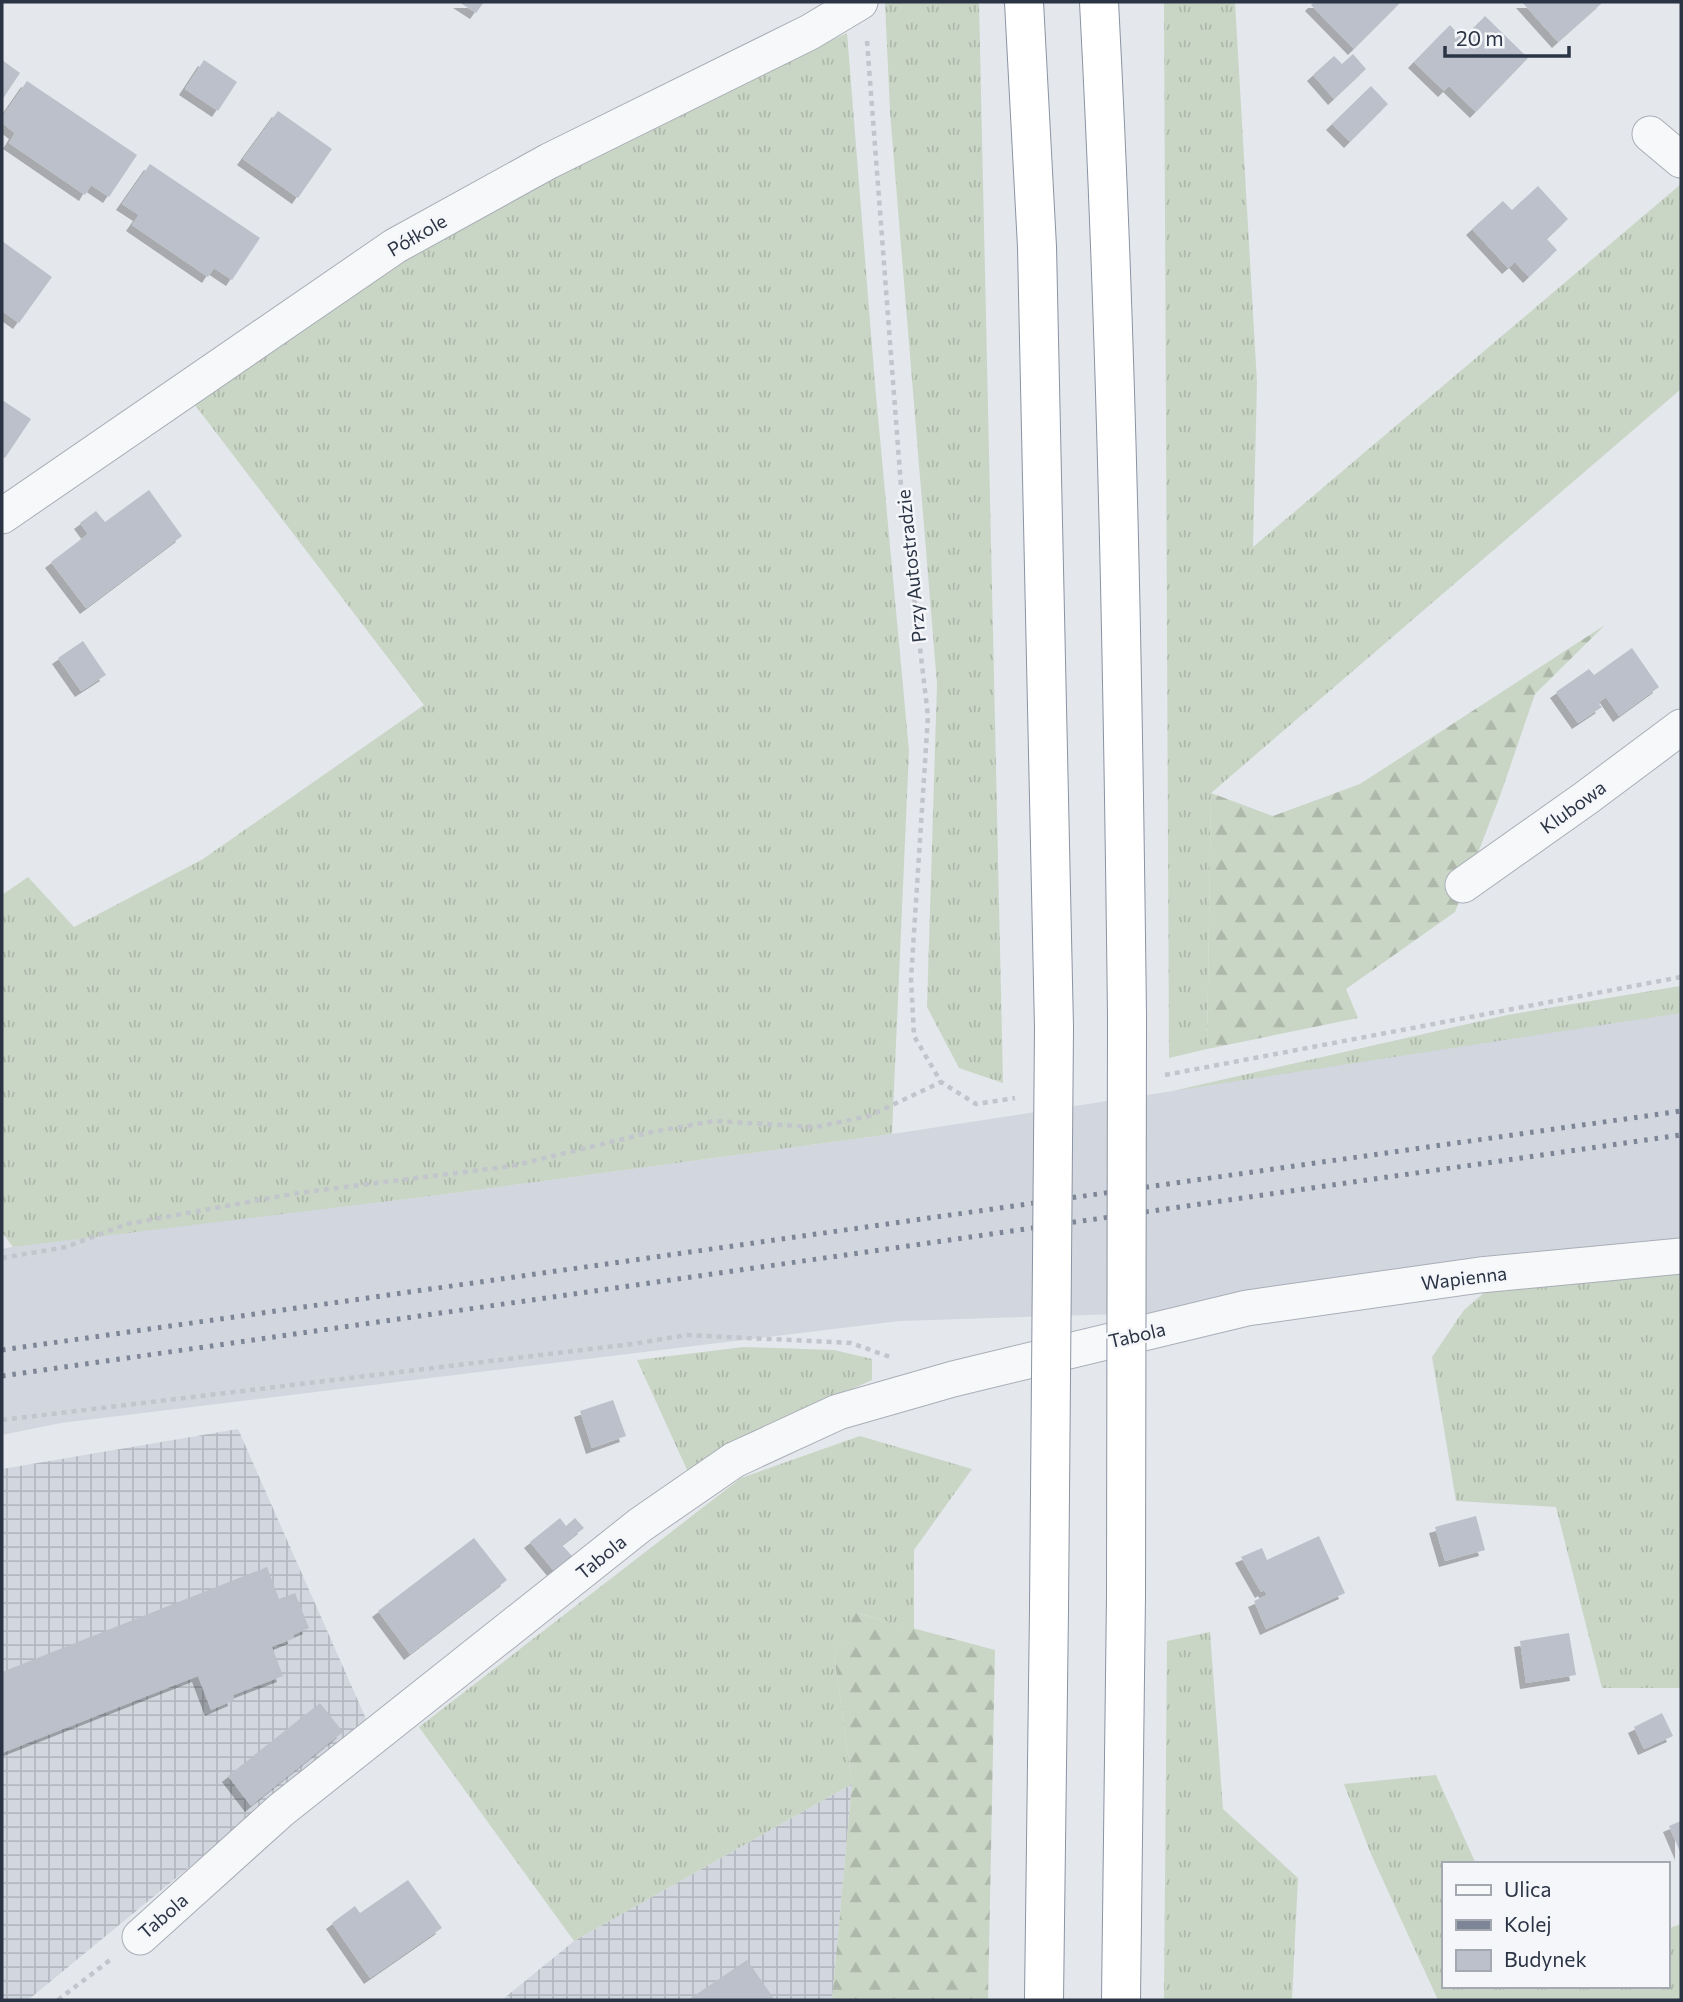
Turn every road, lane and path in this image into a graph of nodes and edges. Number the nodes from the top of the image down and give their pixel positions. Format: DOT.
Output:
graph roads {
  1 [pos="1024,2"];
  2 [pos="1099,2"];
  3 [pos="863,16"];
  4 [pos="1650,134"];
  5 [pos="1681,160"];
  6 [pos="2,516"];
  7 [pos="1681,727"];
  8 [pos="1463,885"];
  9 [pos="1681,977"];
  10 [pos="1156,1076"];
  11 [pos="941,1082"];
  12 [pos="1017,1098"];
  13 [pos="1681,1256"];
  14 [pos="2,1258"];
  15 [pos="1247,1308"];
  16 [pos="953,1379"];
  17 [pos="2,1420"];
  18 [pos="140,1937"];
  19 [pos="58,2000"];
  20 [pos="1044,2000"];
  21 [pos="1121,2000"];
  1 -- 20 [label="highway, bridge"];
  2 -- 21 [label="highway, bridge"];
  3 -- 6 [label="street, Półkole"];
  3 -- 11 [label="path, Przy Autostradzie"];
  4 -- 5 [label="street"];
  7 -- 8 [label="street, Klubowa"];
  9 -- 10 [label="path"];
  11 -- 12 [label="path, Przy Autostradzie"];
  11 -- 14 [label="path"];
  13 -- 15 [label="street, Wapienna"];
  15 -- 16 [label="street, Tabola"];
  16 -- 17 [label="path"];
  16 -- 18 [label="street, Tabola"];
  18 -- 19 [label="path, Tabola"];
}
